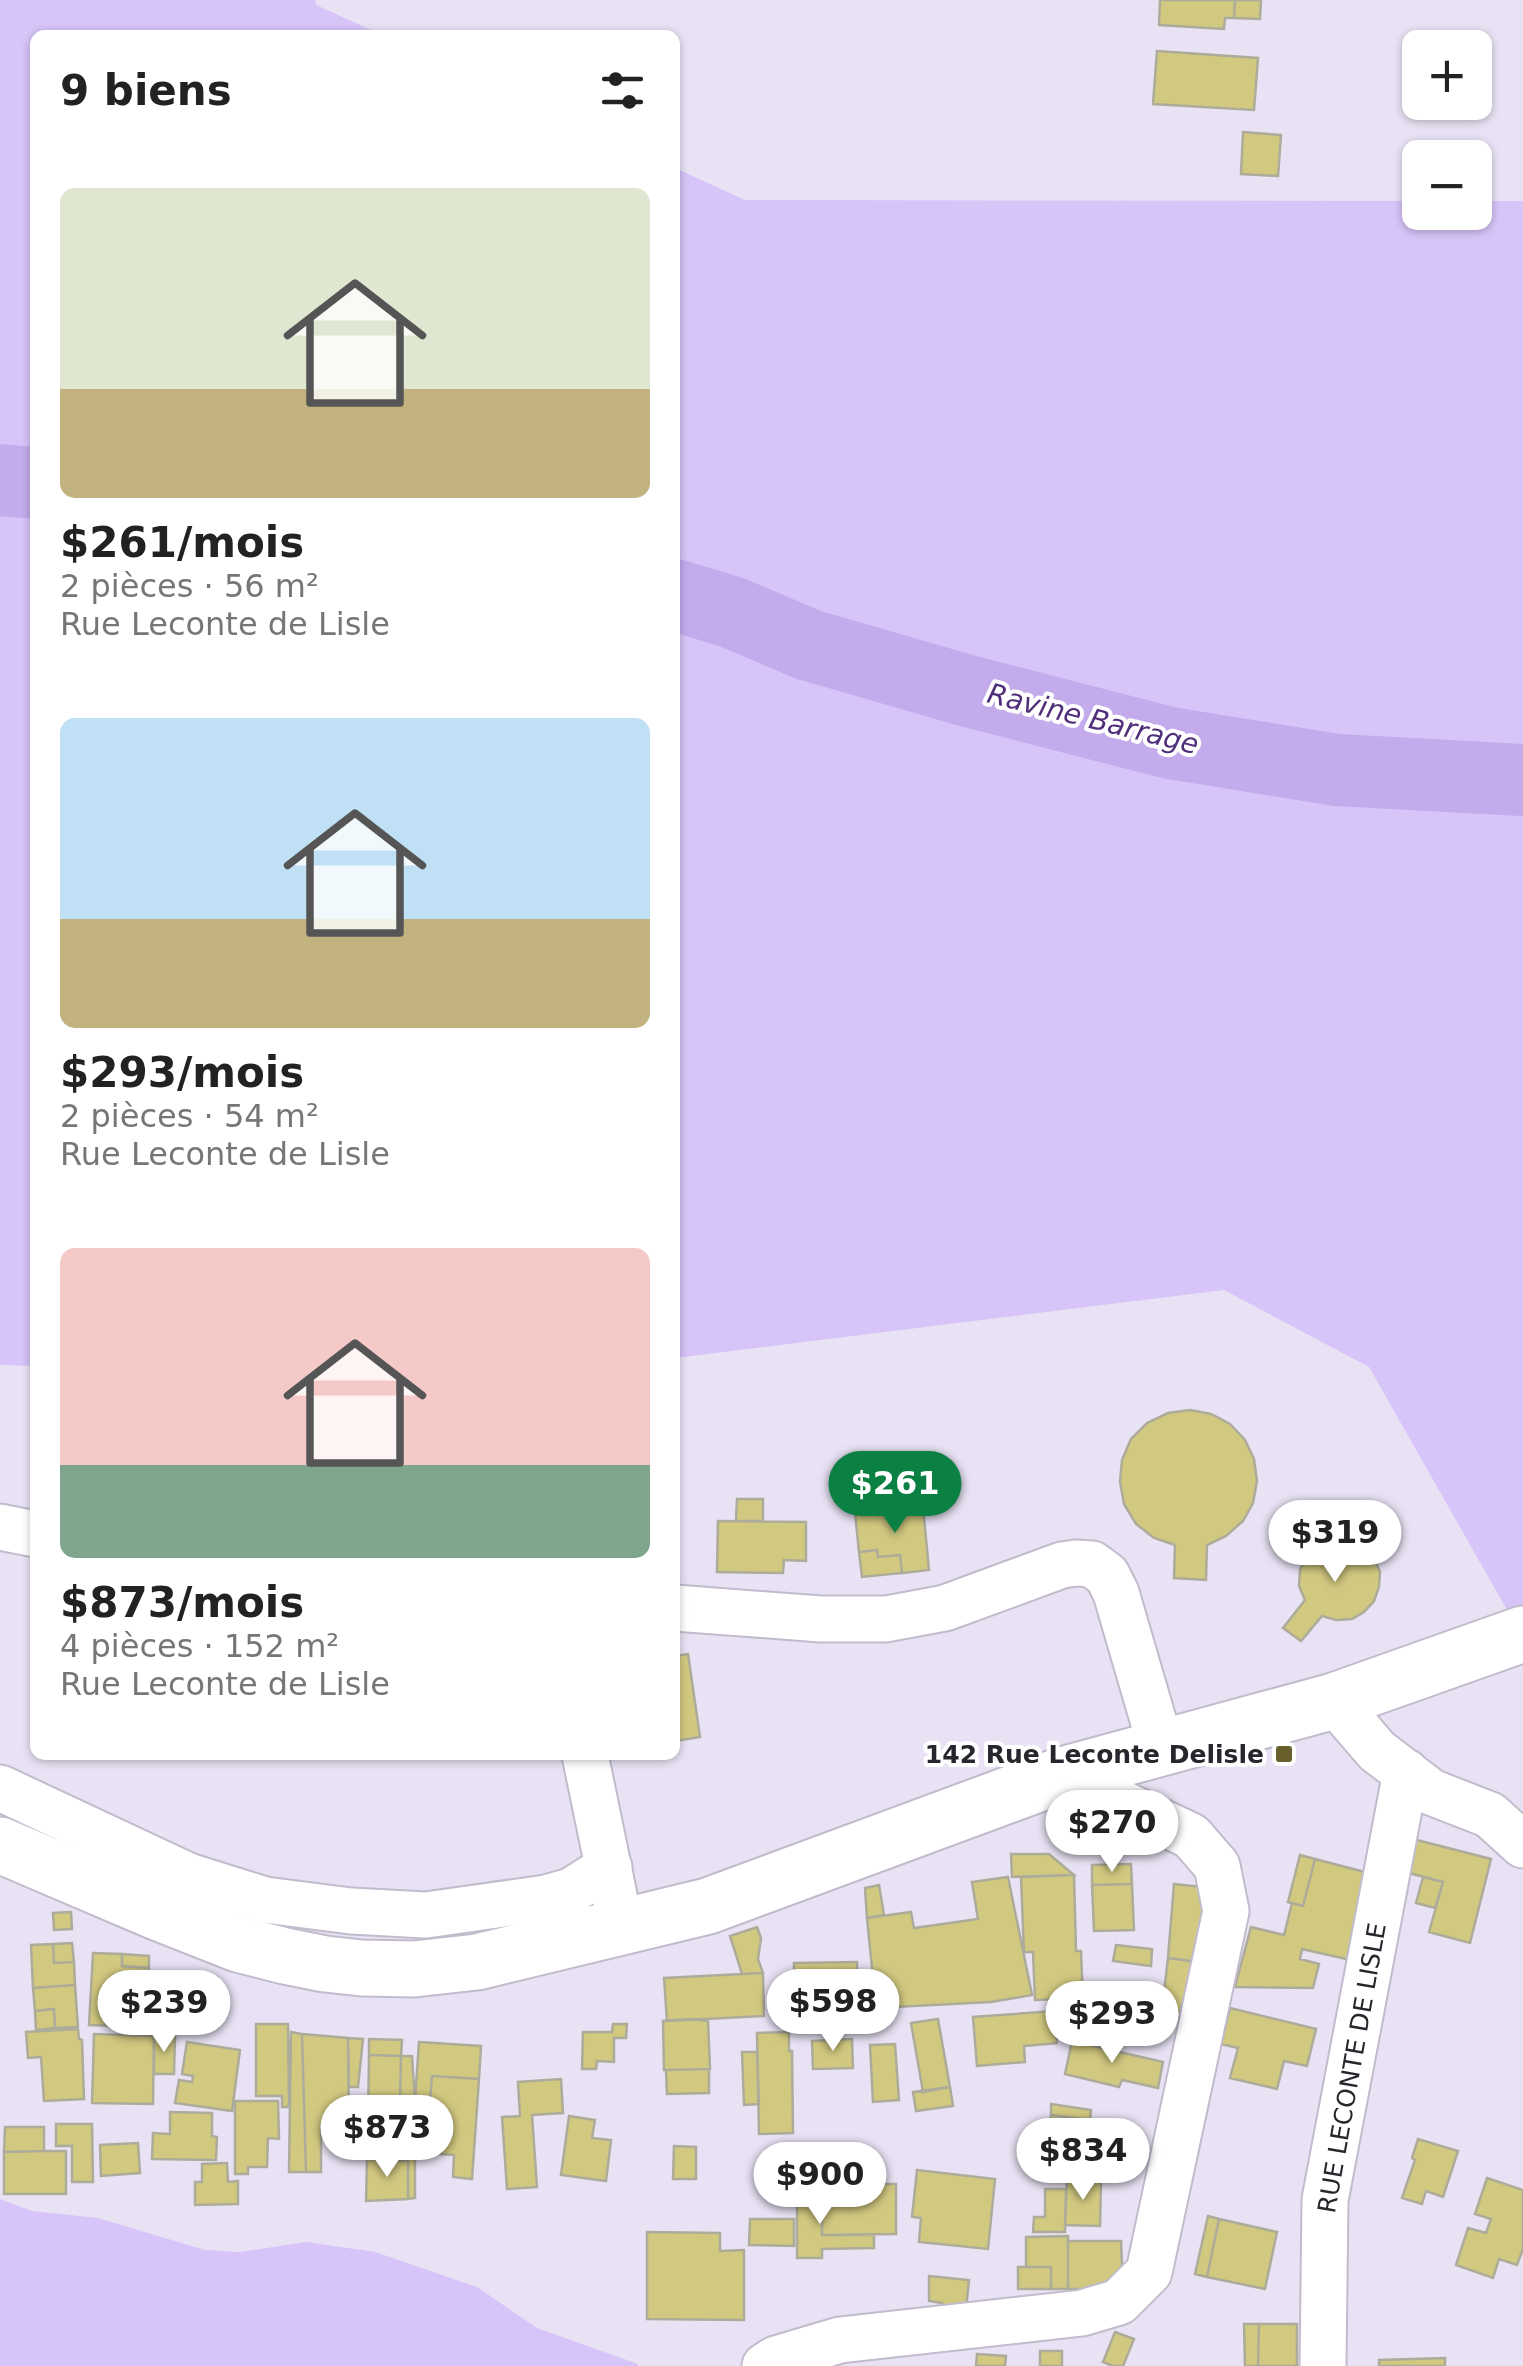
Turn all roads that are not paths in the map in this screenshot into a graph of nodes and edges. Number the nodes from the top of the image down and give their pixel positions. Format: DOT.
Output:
graph roads {
  1 [pos="0,1526"];
  2 [pos="30,1533"];
  3 [pos="680,1608"];
  4 [pos="1523,1634"];
  5 [pos="1334,1701"];
  6 [pos="1161,1747"];
  7 [pos="586,1760"];
  8 [pos="1406,1772"];
  9 [pos="1062,1776"];
  10 [pos="0,1788"];
  11 [pos="0,1844"];
  12 [pos="1523,1845"];
  13 [pos="608,1867"];
  14 [pos="621,1928"];
  15 [pos="765,2366"];
  16 [pos="1323,2366"];
  1 -- 2 [label="street"];
  3 -- 6 [label="street"];
  4 -- 5 [label="main road"];
  5 -- 6 [label="main road"];
  5 -- 8 [label="street"];
  6 -- 9 [label="main road"];
  7 -- 13 [label="street"];
  8 -- 12 [label="street"];
  8 -- 16 [label="street, RUE LECONTE DE LISLE"];
  9 -- 14 [label="main road"];
  9 -- 15 [label="street"];
  10 -- 13 [label="street"];
  11 -- 14 [label="main road"];
  13 -- 14 [label="street"];
}
